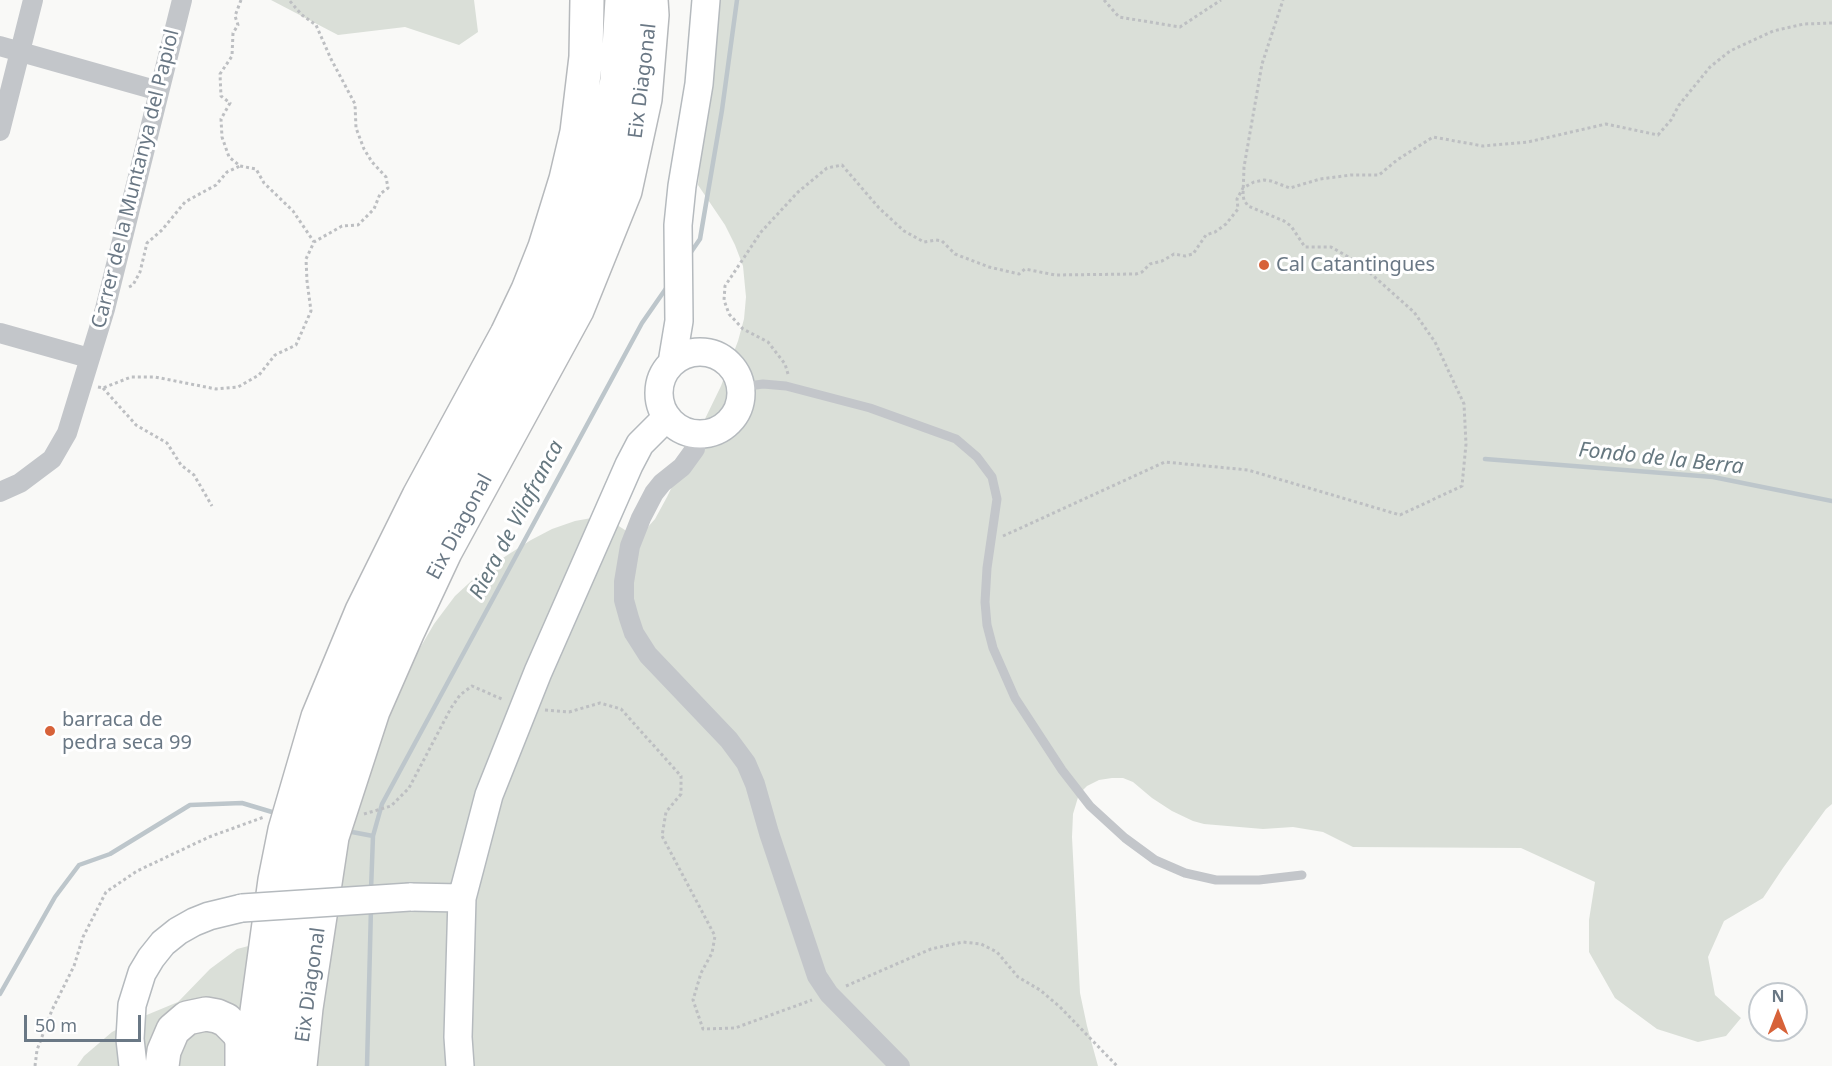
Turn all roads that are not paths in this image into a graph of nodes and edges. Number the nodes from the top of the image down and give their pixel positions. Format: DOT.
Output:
graph roads {
  1 [pos="33,0"];
  2 [pos="182,0"];
  3 [pos="587,0"];
  4 [pos="622,0"];
  5 [pos="651,0"];
  6 [pos="671,0"];
  7 [pos="706,0"];
  8 [pos="0,46"];
  9 [pos="20,51"];
  10 [pos="159,90"];
  11 [pos="0,131"];
  12 [pos="625,191"];
  13 [pos="679,321"];
  14 [pos="0,333"];
  15 [pos="706,352"];
  16 [pos="89,358"];
  17 [pos="672,363"];
  18 [pos="741,387"];
  19 [pos="667,417"];
  20 [pos="695,434"];
  21 [pos="0,492"];
  22 [pos="1302,875"];
  23 [pos="462,898"];
  24 [pos="133,1066"];
  25 [pos="162,1066"];
  26 [pos="242,1066"];
  27 [pos="252,1066"];
  28 [pos="276,1066"];
  29 [pos="300,1066"];
  30 [pos="460,1066"];
  31 [pos="900,1066"];
  1 -- 9 [label="street"];
  2 -- 10 [label="street, Carrer de la Muntanya del Papiol"];
  3 -- 27 [label="highway"];
  4 -- 28 [label="highway, Eix Diagonal"];
  5 -- 12 [label="highway, Eix Diagonal"];
  6 -- 12 [label="highway"];
  7 -- 13 [label="street"];
  8 -- 9 [label="street"];
  9 -- 10 [label="street"];
  9 -- 11 [label="street"];
  10 -- 16 [label="street, Carrer de la Muntanya del Papiol"];
  12 -- 29 [label="highway, Eix Diagonal"];
  13 -- 15 [label="street"];
  13 -- 17 [label="street"];
  14 -- 16 [label="street"];
  15 -- 17 [label="street"];
  15 -- 18 [label="street"];
  16 -- 21 [label="street, Carrer de la Muntanya del Papiol"];
  17 -- 19 [label="street"];
  18 -- 20 [label="street"];
  18 -- 22 [label="lane"];
  19 -- 20 [label="street"];
  19 -- 23 [label="street"];
  20 -- 31 [label="street"];
  23 -- 24 [label="street, bridge"];
  23 -- 30 [label="street"];
  25 -- 26 [label="highway"];
}
